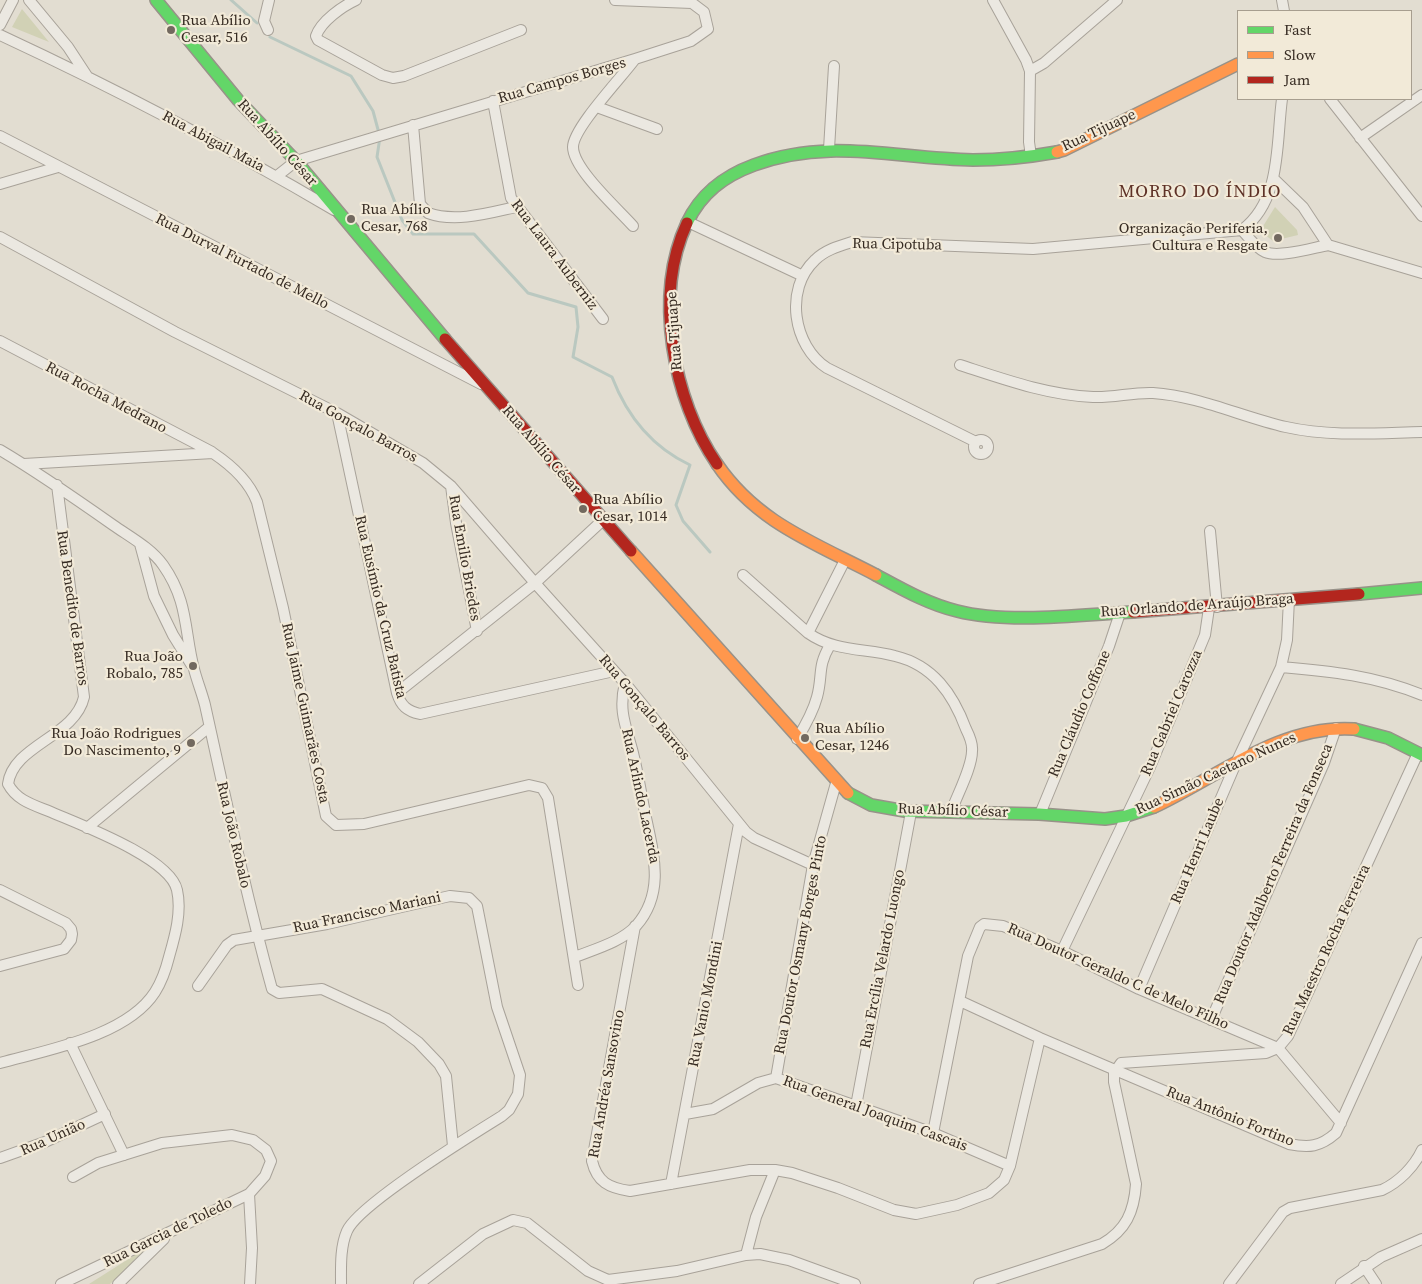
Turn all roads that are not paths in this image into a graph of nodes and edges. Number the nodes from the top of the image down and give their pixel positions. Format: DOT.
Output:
graph roads {
  1 [pos="13,0"];
  2 [pos="29,0"];
  3 [pos="156,0"];
  4 [pos="269,0"];
  5 [pos="355,0"];
  6 [pos="614,0"];
  7 [pos="993,0"];
  8 [pos="1117,0"];
  9 [pos="0,25"];
  10 [pos="268,30"];
  11 [pos="521,30"];
  12 [pos="0,35"];
  13 [pos="635,59"];
  14 [pos="1237,64"];
  15 [pos="834,66"];
  16 [pos="1030,70"];
  17 [pos="87,76"];
  18 [pos="1422,95"];
  19 [pos="1282,100"];
  20 [pos="1331,100"];
  21 [pos="494,101"];
  22 [pos="597,107"];
  23 [pos="413,126"];
  24 [pos="657,129"];
  25 [pos="0,136"];
  26 [pos="1360,138"];
  27 [pos="829,149"];
  28 [pos="1031,156"];
  29 [pos="296,161"];
  30 [pos="58,167"];
  31 [pos="277,176"];
  32 [pos="1274,179"];
  33 [pos="0,184"];
  34 [pos="516,207"];
  35 [pos="336,211"];
  36 [pos="1422,216"];
  37 [pos="688,222"];
  38 [pos="633,226"];
  39 [pos="1242,230"];
  40 [pos="0,237"];
  41 [pos="1328,245"];
  42 [pos="1422,273"];
  43 [pos="803,276"];
  44 [pos="603,319"];
  45 [pos="0,342"];
  46 [pos="960,365"];
  47 [pos="484,386"];
  48 [pos="337,413"];
  49 [pos="1422,432"];
  50 [pos="976,442"];
  51 [pos="0,450"];
  52 [pos="213,453"];
  53 [pos="24,464"];
  54 [pos="57,485"];
  55 [pos="451,486"];
  56 [pos="603,520"];
  57 [pos="1210,531"];
  58 [pos="140,544"];
  59 [pos="845,560"];
  60 [pos="743,575"];
  61 [pos="535,583"];
  62 [pos="1422,588"];
  63 [pos="1289,599"];
  64 [pos="941,606"];
  65 [pos="1213,607"];
  66 [pos="1120,613"];
  67 [pos="477,631"];
  68 [pos="808,633"];
  69 [pos="830,645"];
  70 [pos="1281,667"];
  71 [pos="193,668"];
  72 [pos="614,671"];
  73 [pos="625,682"];
  74 [pos="396,693"];
  75 [pos="1422,695"];
  76 [pos="209,727"];
  77 [pos="1336,728"];
  78 [pos="796,739"];
  79 [pos="1420,754"];
  80 [pos="1236,763"];
  81 [pos="836,783"];
  82 [pos="911,812"];
  83 [pos="951,812"];
  84 [pos="1040,814"];
  85 [pos="1125,816"];
  86 [pos="739,824"];
  87 [pos="87,828"];
  88 [pos="813,864"];
  89 [pos="0,890"];
  90 [pos="635,926"];
  91 [pos="257,935"];
  92 [pos="1422,943"];
  93 [pos="1062,950"];
  94 [pos="575,957"];
  95 [pos="0,966"];
  96 [pos="578,985"];
  97 [pos="198,986"];
  98 [pos="1139,989"];
  99 [pos="960,1002"];
  100 [pos="1211,1020"];
  101 [pos="1040,1038"];
  102 [pos="70,1043"];
  103 [pos="1278,1048"];
  104 [pos="0,1063"];
  105 [pos="1115,1070"];
  106 [pos="776,1078"];
  107 [pos="856,1106"];
  108 [pos="105,1114"];
  109 [pos="685,1114"];
  110 [pos="1341,1123"];
  111 [pos="933,1134"];
  112 [pos="453,1146"];
  113 [pos="1422,1150"];
  114 [pos="124,1155"];
  115 [pos="0,1158"];
  116 [pos="1010,1166"];
  117 [pos="775,1170"];
  118 [pos="73,1177"];
  119 [pos="671,1184"];
  120 [pos="248,1194"];
  121 [pos="168,1234"];
  122 [pos="1422,1239"];
  123 [pos="746,1256"];
  124 [pos="1364,1266"];
  125 [pos="61,1284"];
  126 [pos="118,1284"];
  127 [pos="250,1284"];
  128 [pos="341,1284"];
  129 [pos="421,1284"];
  130 [pos="856,1284"];
  131 [pos="979,1284"];
  132 [pos="1229,1284"];
  133 [pos="1341,1284"];
  134 [pos="1376,1284"];
  1 -- 9 [label="street"];
  2 -- 17 [label="street, Rua Abigail Maia"];
  3 -- 29 [label="main road, Rua Abílio César"];
  4 -- 10 [label="street"];
  5 -- 11 [label="street"];
  6 -- 13 [label="street, Rua Campos Borges"];
  7 -- 16 [label="street"];
  8 -- 16 [label="street"];
  12 -- 17 [label="street, Rua Abigail Maia"];
  13 -- 21 [label="street, Rua Campos Borges"];
  13 -- 22 [label="street"];
  14 -- 28 [label="main road, Rua Tijuape"];
  15 -- 27 [label="street"];
  16 -- 28 [label="street"];
  17 -- 31 [label="street, Rua Abigail Maia"];
  18 -- 26 [label="street"];
  19 -- 32 [label="street"];
  20 -- 26 [label="street"];
  21 -- 23 [label="street, Rua Campos Borges"];
  21 -- 34 [label="street, Rua Laura Auberniz"];
  22 -- 24 [label="street"];
  22 -- 38 [label="street"];
  23 -- 29 [label="street, Rua Campos Borges"];
  23 -- 34 [label="street"];
  25 -- 30 [label="street, Rua Durval Furtado de Mello"];
  26 -- 36 [label="street"];
  27 -- 28 [label="main road, Rua Tijuape"];
  27 -- 37 [label="main road, Rua Tijuape"];
  29 -- 31 [label="street, Rua Campos Borges"];
  29 -- 35 [label="main road, Rua Abílio César"];
  30 -- 33 [label="street"];
  30 -- 47 [label="street, Rua Durval Furtado de Mello"];
  31 -- 35 [label="street, Rua Abigail Maia"];
  32 -- 39 [label="street"];
  32 -- 41 [label="street"];
  34 -- 44 [label="street, Rua Laura Auberniz"];
  35 -- 47 [label="main road, Rua Abílio César"];
  37 -- 43 [label="street"];
  37 -- 59 [label="main road, Rua Tijuape"];
  39 -- 41 [label="street"];
  39 -- 43 [label="street, Rua Cipotuba"];
  40 -- 48 [label="street, Rua Gonçalo Barros"];
  41 -- 42 [label="street"];
  43 -- 50 [label="street, Rua Cipotuba"];
  45 -- 52 [label="street, Rua Rocha Medrano"];
  46 -- 49 [label="street"];
  47 -- 56 [label="main road, Rua Abílio César"];
  48 -- 55 [label="street, Rua Gonçalo Barros"];
  48 -- 74 [label="street, Rua Eusímio da Cruz Batista"];
  51 -- 53 [label="street, Rua João Robalo"];
  52 -- 53 [label="street"];
  52 -- 94 [label="street, Rua Jaime Guimarães Costa"];
  53 -- 54 [label="street, Rua João Robalo"];
  54 -- 58 [label="street, Rua João Robalo"];
  54 -- 87 [label="street, Rua Benedito de Barros"];
  55 -- 61 [label="street, Rua Gonçalo Barros"];
  55 -- 67 [label="street, Rua Emilio Briedes"];
  56 -- 61 [label="street"];
  56 -- 78 [label="main road, Rua Abílio César"];
  57 -- 65 [label="street, Rua Gabriel Carozza"];
  58 -- 71 [label="street, Rua João Robalo"];
  58 -- 71 [label="street, Rua João Robalo"];
  59 -- 64 [label="main road, Rua Tijuape"];
  59 -- 68 [label="street"];
  60 -- 68 [label="street"];
  61 -- 67 [label="street"];
  61 -- 72 [label="street, Rua Gonçalo Barros"];
  62 -- 63 [label="main road, Rua Orlando de Araújo Braga"];
  63 -- 65 [label="main road, Rua Orlando de Araújo Braga"];
  63 -- 70 [label="street, Rua Henri Laube"];
  64 -- 66 [label="main road, Rua Orlando de Araújo Braga"];
  65 -- 66 [label="main road, Rua Orlando de Araújo Braga"];
  65 -- 85 [label="street, Rua Gabriel Carozza"];
  66 -- 84 [label="street, Rua Cláudio Coffone"];
  67 -- 74 [label="street"];
  68 -- 69 [label="street"];
  69 -- 78 [label="street"];
  69 -- 83 [label="street"];
  70 -- 75 [label="street"];
  70 -- 80 [label="street, Rua Henri Laube"];
  71 -- 76 [label="street, Rua João Robalo"];
  72 -- 73 [label="street, Rua Gonçalo Barros"];
  72 -- 74 [label="street, Rua Eusímio da Cruz Batista"];
  73 -- 86 [label="street, Rua Gonçalo Barros"];
  73 -- 90 [label="street, Rua Arlindo Lacerda"];
  76 -- 87 [label="street"];
  76 -- 91 [label="street, Rua João Robalo"];
  77 -- 79 [label="main road, Rua Simão Caetano Nunes"];
  77 -- 80 [label="main road, Rua Simão Caetano Nunes"];
  77 -- 100 [label="street, Rua Doutor Adalberto Ferreira da Fonseca"];
  78 -- 81 [label="main road, Rua Abílio César"];
  79 -- 103 [label="street, Rua Maestro Rocha Ferreira"];
  80 -- 85 [label="main road, Rua Simão Caetano Nunes"];
  80 -- 98 [label="street, Rua Henri Laube"];
  81 -- 82 [label="main road, Rua Abílio César"];
  81 -- 88 [label="street, Rua Doutor Osmany Borges Pinto"];
  82 -- 83 [label="main road, Rua Abílio César"];
  82 -- 107 [label="street, Rua Ercília Velardo Luongo"];
  83 -- 84 [label="main road, Rua Abílio César"];
  84 -- 85 [label="main road, Rua Abílio César"];
  85 -- 93 [label="street, Rua Gabriel Carozza"];
  86 -- 88 [label="street, Rua Gonçalo Barros"];
  86 -- 109 [label="street, Rua Vanio Mondini"];
  87 -- 102 [label="street, Rua Benedito de Barros"];
  88 -- 106 [label="street, Rua Doutor Osmany Borges Pinto"];
  89 -- 95 [label="street"];
  90 -- 94 [label="street, Rua Arlindo Lacerda"];
  90 -- 119 [label="street, Rua Andréa Sansovino"];
  91 -- 97 [label="street, Rua Francisco Mariani"];
  91 -- 112 [label="street, Rua João Robalo"];
  91 -- 112 [label="street, Rua Francisco Mariani"];
  92 -- 110 [label="street, Rua Antônio Fortino"];
  93 -- 98 [label="street, Rua Doutor Geraldo C de Melo Filho"];
  93 -- 99 [label="street, Rua Doutor Geraldo C de Melo Filho"];
  94 -- 96 [label="street, Rua Jaime Guimarães Costa"];
  98 -- 100 [label="street, Rua Doutor Geraldo C de Melo Filho"];
  99 -- 101 [label="street, Rua Antônio Fortino"];
  99 -- 111 [label="street, Rua Doutor Geraldo C de Melo Filho"];
  100 -- 103 [label="street, Rua Doutor Geraldo C de Melo Filho"];
  101 -- 105 [label="street, Rua Antônio Fortino"];
  101 -- 116 [label="street, Rua Andréa Sansovino"];
  102 -- 104 [label="street, Rua Benedito de Barros"];
  102 -- 108 [label="street"];
  103 -- 105 [label="street, Rua Maestro Rocha Ferreira"];
  103 -- 110 [label="street, Rua Doutor Geraldo C de Melo Filho"];
  105 -- 110 [label="street, Rua Antônio Fortino"];
  105 -- 131 [label="street"];
  106 -- 107 [label="street, Rua General Joaquim Cascais"];
  106 -- 109 [label="street, Rua General Joaquim Cascais"];
  107 -- 111 [label="street, Rua General Joaquim Cascais"];
  108 -- 114 [label="street"];
  108 -- 115 [label="street, Rua União"];
  109 -- 119 [label="street, Rua Vanio Mondini"];
  111 -- 116 [label="street, Rua General Joaquim Cascais"];
  112 -- 128 [label="street, Rua Francisco Mariani"];
  113 -- 132 [label="street"];
  114 -- 118 [label="street"];
  114 -- 120 [label="street"];
  116 -- 117 [label="street, Rua Andréa Sansovino"];
  117 -- 119 [label="street, Rua Andréa Sansovino"];
  117 -- 123 [label="street"];
  120 -- 121 [label="street, Rua Garcia de Toledo"];
  120 -- 127 [label="street"];
  121 -- 125 [label="street, Rua Garcia de Toledo"];
  121 -- 126 [label="street"];
  122 -- 124 [label="street"];
  123 -- 129 [label="street"];
  123 -- 130 [label="street"];
  124 -- 133 [label="street"];
  124 -- 134 [label="street"];
}
